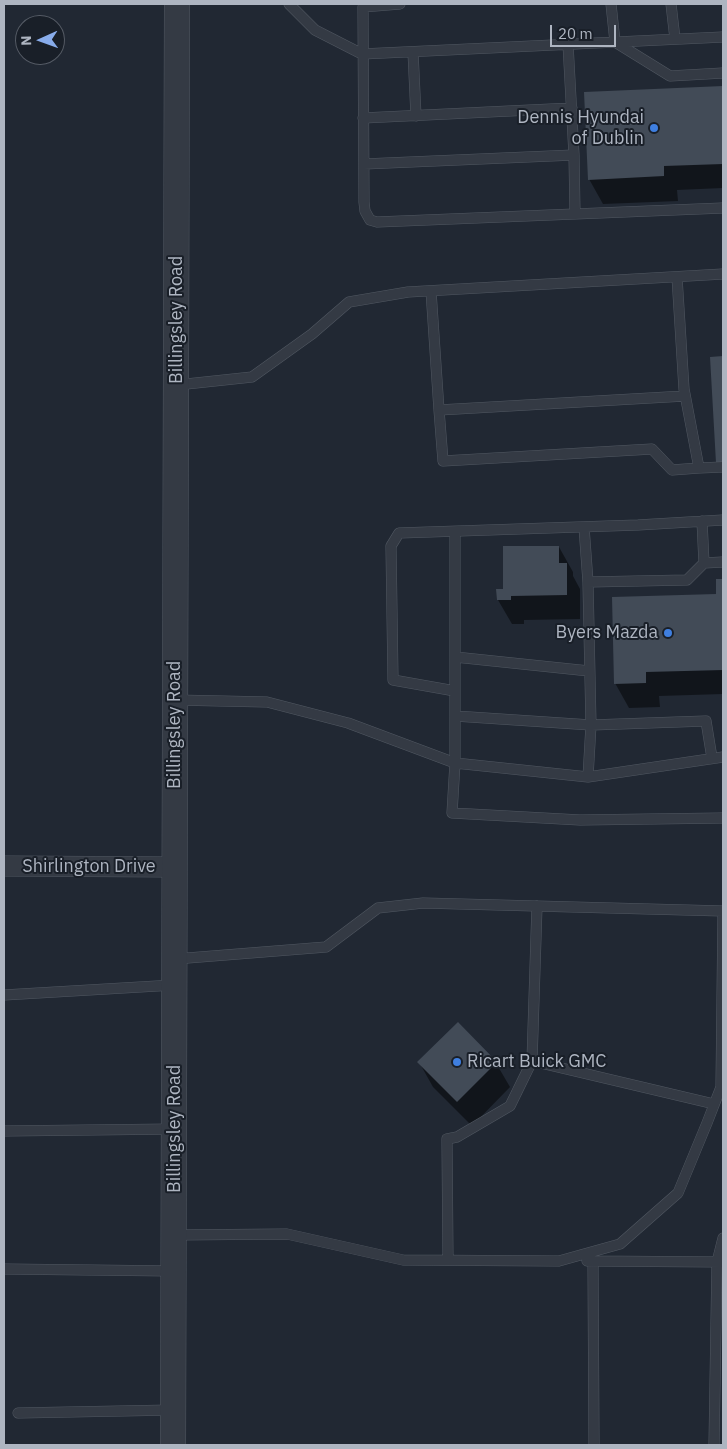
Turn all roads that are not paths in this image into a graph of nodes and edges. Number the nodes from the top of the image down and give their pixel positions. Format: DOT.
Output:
graph roads {
  1 [pos="177,4"];
  2 [pos="289,4"];
  3 [pos="400,4"];
  4 [pos="611,4"];
  5 [pos="671,4"];
  6 [pos="723,37"];
  7 [pos="675,39"];
  8 [pos="615,42"];
  9 [pos="568,44"];
  10 [pos="413,52"];
  11 [pos="362,54"];
  12 [pos="723,73"];
  13 [pos="572,108"];
  14 [pos="416,116"];
  15 [pos="363,118"];
  16 [pos="574,155"];
  17 [pos="364,164"];
  18 [pos="723,208"];
  19 [pos="575,213"];
  20 [pos="723,274"];
  21 [pos="677,277"];
  22 [pos="431,291"];
  23 [pos="177,385"];
  24 [pos="685,396"];
  25 [pos="439,410"];
  26 [pos="723,467"];
  27 [pos="699,468"];
  28 [pos="723,520"];
  29 [pos="702,521"];
  30 [pos="584,527"];
  31 [pos="455,532"];
  32 [pos="723,562"];
  33 [pos="704,563"];
  34 [pos="588,582"];
  35 [pos="455,656"];
  36 [pos="589,671"];
  37 [pos="455,691"];
  38 [pos="175,700"];
  39 [pos="455,716"];
  40 [pos="591,725"];
  41 [pos="723,757"];
  42 [pos="712,758"];
  43 [pos="455,763"];
  44 [pos="588,777"];
  45 [pos="723,818"];
  46 [pos="4,866"];
  47 [pos="174,867"];
  48 [pos="537,906"];
  49 [pos="723,910"];
  50 [pos="174,959"];
  51 [pos="175,985"];
  52 [pos="4,995"];
  53 [pos="532,1061"];
  54 [pos="722,1087"];
  55 [pos="714,1104"];
  56 [pos="175,1130"];
  57 [pos="4,1131"];
  58 [pos="174,1235"];
  59 [pos="723,1238"];
  60 [pos="448,1260"];
  61 [pos="559,1261"];
  62 [pos="593,1261"];
  63 [pos="720,1262"];
  64 [pos="4,1269"];
  65 [pos="174,1271"];
  66 [pos="173,1410"];
  67 [pos="18,1413"];
  68 [pos="173,1445"];
  69 [pos="594,1445"];
  70 [pos="714,1445"];
  1 -- 23 [label="street, Billingsley Road"];
  2 -- 11 [label="lane"];
  3 -- 11 [label="lane"];
  4 -- 8 [label="lane"];
  5 -- 7 [label="lane"];
  6 -- 7 [label="lane"];
  7 -- 8 [label="lane"];
  8 -- 9 [label="lane"];
  8 -- 12 [label="lane"];
  9 -- 10 [label="lane"];
  9 -- 13 [label="lane"];
  10 -- 11 [label="lane"];
  10 -- 14 [label="lane"];
  11 -- 15 [label="lane"];
  13 -- 14 [label="lane"];
  13 -- 16 [label="lane"];
  14 -- 15 [label="lane"];
  15 -- 17 [label="lane"];
  16 -- 17 [label="lane"];
  16 -- 19 [label="lane"];
  17 -- 19 [label="lane"];
  18 -- 19 [label="lane"];
  20 -- 21 [label="lane"];
  21 -- 22 [label="lane"];
  21 -- 24 [label="lane"];
  22 -- 23 [label="lane"];
  22 -- 25 [label="lane"];
  23 -- 38 [label="street, Billingsley Road"];
  24 -- 25 [label="lane"];
  24 -- 27 [label="lane"];
  25 -- 27 [label="lane"];
  26 -- 27 [label="lane"];
  28 -- 29 [label="lane"];
  29 -- 30 [label="lane"];
  29 -- 33 [label="lane"];
  30 -- 31 [label="lane"];
  30 -- 34 [label="lane"];
  31 -- 35 [label="lane"];
  31 -- 37 [label="lane"];
  32 -- 33 [label="lane"];
  33 -- 34 [label="lane"];
  34 -- 36 [label="lane"];
  35 -- 36 [label="lane"];
  35 -- 37 [label="lane"];
  36 -- 40 [label="lane"];
  37 -- 39 [label="lane"];
  38 -- 43 [label="lane"];
  38 -- 47 [label="street, Billingsley Road"];
  39 -- 40 [label="lane"];
  39 -- 43 [label="lane"];
  40 -- 42 [label="lane"];
  40 -- 44 [label="lane"];
  41 -- 42 [label="lane"];
  42 -- 44 [label="lane"];
  43 -- 44 [label="lane"];
  43 -- 45 [label="lane"];
  46 -- 47 [label="street, Shirlington Drive"];
  47 -- 50 [label="street, Billingsley Road"];
  48 -- 49 [label="lane"];
  48 -- 50 [label="lane"];
  48 -- 53 [label="lane"];
  49 -- 54 [label="lane"];
  50 -- 51 [label="street, Billingsley Road"];
  51 -- 52 [label="lane"];
  51 -- 56 [label="street, Billingsley Road"];
  53 -- 55 [label="lane"];
  53 -- 60 [label="lane"];
  54 -- 55 [label="lane"];
  55 -- 61 [label="lane"];
  56 -- 57 [label="lane"];
  56 -- 58 [label="street, Billingsley Road"];
  58 -- 60 [label="lane"];
  58 -- 65 [label="street, Billingsley Road"];
  59 -- 63 [label="lane"];
  60 -- 61 [label="lane"];
  61 -- 62 [label="lane"];
  62 -- 63 [label="lane"];
  62 -- 69 [label="lane"];
  63 -- 70 [label="lane"];
  64 -- 65 [label="lane"];
  65 -- 66 [label="street, Billingsley Road"];
  66 -- 67 [label="lane"];
  66 -- 68 [label="street, Billingsley Road"];
}
